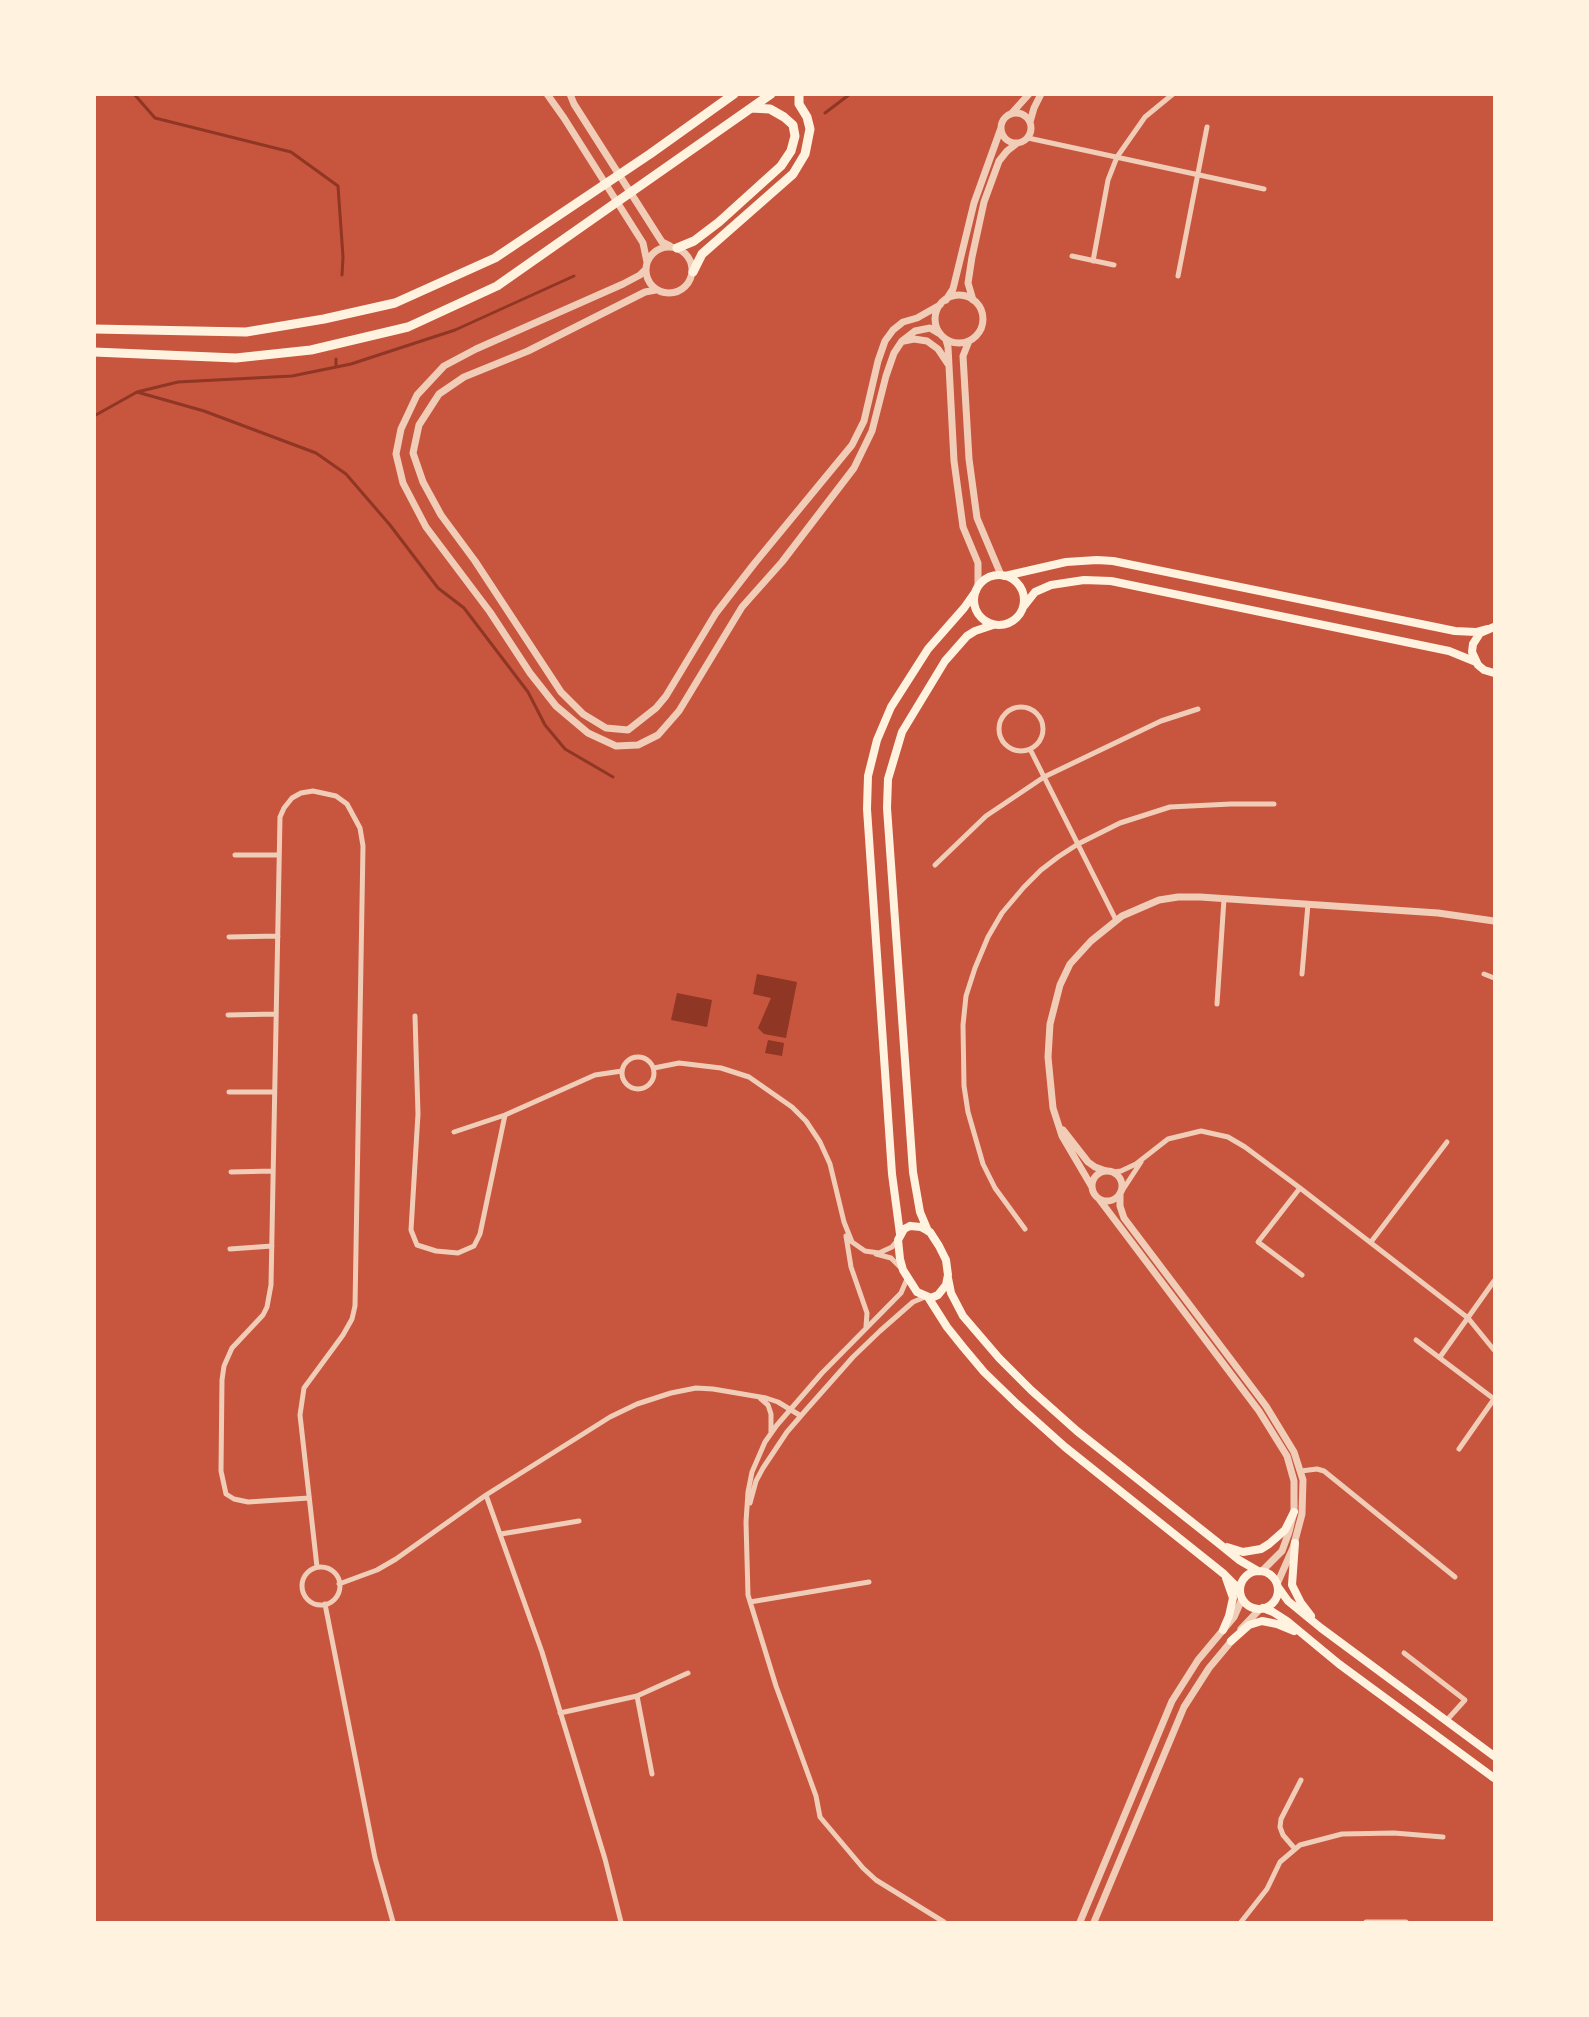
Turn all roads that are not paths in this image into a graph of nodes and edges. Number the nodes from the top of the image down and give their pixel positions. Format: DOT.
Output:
graph roads {
  1 [pos="547,94"];
  2 [pos="570,94"];
  3 [pos="734,94"];
  4 [pos="771,94"];
  5 [pos="799,94"];
  6 [pos="1029,94"];
  7 [pos="1041,94"];
  8 [pos="1173,94"];
  9 [pos="751,108"];
  10 [pos="1011,114"];
  11 [pos="1030,122"];
  12 [pos="1207,127"];
  13 [pos="1000,129"];
  14 [pos="1028,138"];
  15 [pos="1016,144"];
  16 [pos="1117,157"];
  17 [pos="1197,175"];
  18 [pos="1264,189"];
  19 [pos="673,247"];
  20 [pos="1072,256"];
  21 [pos="1093,261"];
  22 [pos="1114,265"];
  23 [pos="646,266"];
  24 [pos="693,272"];
  25 [pos="1178,276"];
  26 [pos="657,290"];
  27 [pos="973,300"];
  28 [pos="943,302"];
  29 [pos="94,329"];
  30 [pos="943,337"];
  31 [pos="902,341"];
  32 [pos="969,341"];
  33 [pos="94,352"];
  34 [pos="949,365"];
  35 [pos="1003,576"];
  36 [pos="977,588"];
  37 [pos="1024,606"];
  38 [pos="993,625"];
  39 [pos="1491,628"];
  40 [pos="1476,662"];
  41 [pos="1494,673"];
  42 [pos="1198,709"];
  43 [pos="1030,749"];
  44 [pos="1044,777"];
  45 [pos="1274,804"];
  46 [pos="1078,844"];
  47 [pos="235,855"];
  48 [pos="279,855"];
  49 [pos="935,865"];
  50 [pos="1224,899"];
  51 [pos="1308,904"];
  52 [pos="1116,920"];
  53 [pos="1494,921"];
  54 [pos="278,936"];
  55 [pos="229,937"];
  56 [pos="1302,974"];
  57 [pos="1484,974"];
  58 [pos="1494,978"];
  59 [pos="1216,1004"];
  60 [pos="276,1014"];
  61 [pos="228,1016"];
  62 [pos="415,1016"];
  63 [pos="654,1068"];
  64 [pos="622,1071"];
  65 [pos="229,1092"];
  66 [pos="274,1092"];
  67 [pos="505,1115"];
  68 [pos="1055,1115"];
  69 [pos="454,1132"];
  70 [pos="1447,1142"];
  71 [pos="1149,1154"];
  72 [pos="273,1171"];
  73 [pos="231,1172"];
  74 [pos="1111,1172"];
  75 [pos="1092,1187"];
  76 [pos="1300,1188"];
  77 [pos="1121,1193"];
  78 [pos="1099,1199"];
  79 [pos="844,1222"];
  80 [pos="1025,1229"];
  81 [pos="928,1231"];
  82 [pos="899,1237"];
  83 [pos="1371,1242"];
  84 [pos="272,1246"];
  85 [pos="230,1249"];
  86 [pos="872,1252"];
  87 [pos="903,1270"];
  88 [pos="1302,1275"];
  89 [pos="948,1278"];
  90 [pos="908,1279"];
  91 [pos="1494,1281"];
  92 [pos="927,1297"];
  93 [pos="1468,1318"];
  94 [pos="866,1327"];
  95 [pos="1416,1340"];
  96 [pos="1494,1350"];
  97 [pos="1440,1358"];
  98 [pos="756,1396"];
  99 [pos="791,1409"];
  100 [pos="801,1416"];
  101 [pos="770,1434"];
  102 [pos="1459,1449"];
  103 [pos="1300,1471"];
  104 [pos="486,1495"];
  105 [pos="309,1498"];
  106 [pos="1294,1512"];
  107 [pos="579,1521"];
  108 [pos="746,1522"];
  109 [pos="501,1534"];
  110 [pos="1217,1542"];
  111 [pos="1295,1543"];
  112 [pos="317,1567"];
  113 [pos="1260,1571"];
  114 [pos="1224,1574"];
  115 [pos="1455,1577"];
  116 [pos="869,1582"];
  117 [pos="339,1584"];
  118 [pos="1278,1586"];
  119 [pos="1242,1597"];
  120 [pos="750,1602"];
  121 [pos="325,1604"];
  122 [pos="1262,1609"];
  123 [pos="1321,1629"];
  124 [pos="1223,1630"];
  125 [pos="1301,1634"];
  126 [pos="1231,1641"];
  127 [pos="1404,1653"];
  128 [pos="688,1673"];
  129 [pos="637,1696"];
  130 [pos="560,1713"];
  131 [pos="1446,1721"];
  132 [pos="1494,1756"];
  133 [pos="652,1774"];
  134 [pos="1494,1778"];
  135 [pos="1301,1780"];
  136 [pos="1443,1837"];
  137 [pos="1295,1849"];
  138 [pos="933,1916"];
  139 [pos="393,1923"];
  140 [pos="621,1923"];
  141 [pos="932,1923"];
  142 [pos="944,1923"];
  143 [pos="1080,1923"];
  144 [pos="1094,1923"];
  145 [pos="1241,1923"];
  146 [pos="1366,1923"];
  147 [pos="1406,1923"];
  1 -- 23 [label="street"];
  2 -- 19 [label="street"];
  3 -- 29 [label="highway"];
  4 -- 9 [label="highway"];
  5 -- 24 [label="highway"];
  6 -- 10 [label="street"];
  7 -- 11 [label="street"];
  8 -- 16 [label="street"];
  9 -- 19 [label="highway"];
  9 -- 33 [label="highway"];
  10 -- 11 [label="street"];
  10 -- 13 [label="street"];
  11 -- 14 [label="street"];
  12 -- 17 [label="street"];
  13 -- 15 [label="street"];
  13 -- 28 [label="street"];
  14 -- 15 [label="street"];
  14 -- 16 [label="street"];
  15 -- 27 [label="street"];
  16 -- 17 [label="street"];
  16 -- 21 [label="street"];
  17 -- 18 [label="street"];
  17 -- 25 [label="street"];
  19 -- 23 [label="street"];
  19 -- 24 [label="street"];
  20 -- 21 [label="street"];
  21 -- 22 [label="street"];
  23 -- 26 [label="street"];
  23 -- 31 [label="street"];
  24 -- 26 [label="street"];
  26 -- 28 [label="street"];
  27 -- 28 [label="street"];
  27 -- 32 [label="street"];
  28 -- 30 [label="street"];
  30 -- 31 [label="street"];
  30 -- 32 [label="street"];
  30 -- 34 [label="street"];
  31 -- 34 [label="street"];
  32 -- 35 [label="street"];
  34 -- 36 [label="street"];
  35 -- 36 [label="main road"];
  35 -- 37 [label="main road"];
  35 -- 39 [label="main road"];
  36 -- 38 [label="main road"];
  36 -- 82 [label="main road"];
  37 -- 38 [label="main road"];
  37 -- 40 [label="main road"];
  38 -- 81 [label="main road"];
  39 -- 40 [label="main road"];
  40 -- 41 [label="main road"];
  42 -- 44 [label="street"];
  43 -- 43 [label="street"];
  43 -- 44 [label="street"];
  44 -- 46 [label="street"];
  44 -- 49 [label="street"];
  45 -- 46 [label="street"];
  46 -- 52 [label="street"];
  46 -- 80 [label="street"];
  47 -- 48 [label="street"];
  48 -- 54 [label="street"];
  48 -- 105 [label="street"];
  50 -- 51 [label="street"];
  50 -- 52 [label="street"];
  50 -- 59 [label="street"];
  51 -- 53 [label="street"];
  51 -- 56 [label="street"];
  52 -- 68 [label="street"];
  54 -- 55 [label="street"];
  54 -- 60 [label="street"];
  57 -- 58 [label="street"];
  60 -- 61 [label="street"];
  60 -- 66 [label="street"];
  62 -- 67 [label="street"];
  63 -- 64 [label="street"];
  63 -- 64 [label="street"];
  63 -- 79 [label="street"];
  64 -- 67 [label="street"];
  65 -- 66 [label="street"];
  66 -- 72 [label="street"];
  67 -- 69 [label="street"];
  68 -- 74 [label="street"];
  68 -- 75 [label="street"];
  70 -- 83 [label="street"];
  71 -- 74 [label="street"];
  71 -- 76 [label="street"];
  71 -- 77 [label="street"];
  72 -- 73 [label="street"];
  72 -- 84 [label="street"];
  74 -- 75 [label="street"];
  74 -- 77 [label="street"];
  75 -- 78 [label="street"];
  76 -- 83 [label="street"];
  76 -- 88 [label="street"];
  77 -- 78 [label="street"];
  77 -- 103 [label="street"];
  78 -- 106 [label="street"];
  79 -- 86 [label="street"];
  79 -- 94 [label="street"];
  81 -- 82 [label="main road"];
  81 -- 89 [label="main road"];
  82 -- 86 [label="street"];
  82 -- 87 [label="main road"];
  83 -- 93 [label="street"];
  84 -- 85 [label="street"];
  84 -- 105 [label="street"];
  86 -- 87 [label="street"];
  87 -- 90 [label="main road"];
  89 -- 92 [label="main road"];
  89 -- 110 [label="main road"];
  90 -- 92 [label="main road"];
  90 -- 94 [label="street"];
  91 -- 93 [label="street"];
  92 -- 100 [label="street"];
  92 -- 114 [label="main road"];
  93 -- 96 [label="street"];
  93 -- 97 [label="street"];
  94 -- 99 [label="street"];
  95 -- 97 [label="street"];
  97 -- 102 [label="street"];
  98 -- 99 [label="street"];
  98 -- 101 [label="street"];
  98 -- 104 [label="street"];
  99 -- 100 [label="street"];
  99 -- 101 [label="street"];
  100 -- 108 [label="street"];
  101 -- 108 [label="street"];
  103 -- 111 [label="street"];
  103 -- 115 [label="street"];
  104 -- 109 [label="street"];
  104 -- 117 [label="street"];
  105 -- 112 [label="street"];
  106 -- 110 [label="main road"];
  106 -- 113 [label="street"];
  107 -- 109 [label="street"];
  108 -- 120 [label="street"];
  109 -- 130 [label="street"];
  110 -- 113 [label="main road"];
  111 -- 118 [label="street"];
  111 -- 123 [label="main road"];
  112 -- 117 [label="street"];
  112 -- 121 [label="street"];
  113 -- 118 [label="main road"];
  113 -- 119 [label="main road"];
  114 -- 119 [label="main road"];
  114 -- 124 [label="main road"];
  116 -- 120 [label="street"];
  117 -- 121 [label="street"];
  118 -- 122 [label="main road"];
  118 -- 123 [label="main road"];
  119 -- 122 [label="main road"];
  119 -- 124 [label="street"];
  120 -- 138 [label="street"];
  121 -- 139 [label="street"];
  122 -- 125 [label="main road"];
  122 -- 126 [label="street"];
  123 -- 131 [label="main road"];
  124 -- 143 [label="street"];
  125 -- 126 [label="main road"];
  125 -- 134 [label="main road"];
  126 -- 144 [label="street"];
  127 -- 131 [label="street"];
  128 -- 129 [label="street"];
  129 -- 130 [label="street"];
  129 -- 133 [label="street"];
  130 -- 140 [label="street"];
  131 -- 132 [label="main road"];
  135 -- 137 [label="street"];
  136 -- 137 [label="street"];
  137 -- 145 [label="street"];
  138 -- 141 [label="street"];
  138 -- 142 [label="street"];
  146 -- 147 [label="street"];
}
